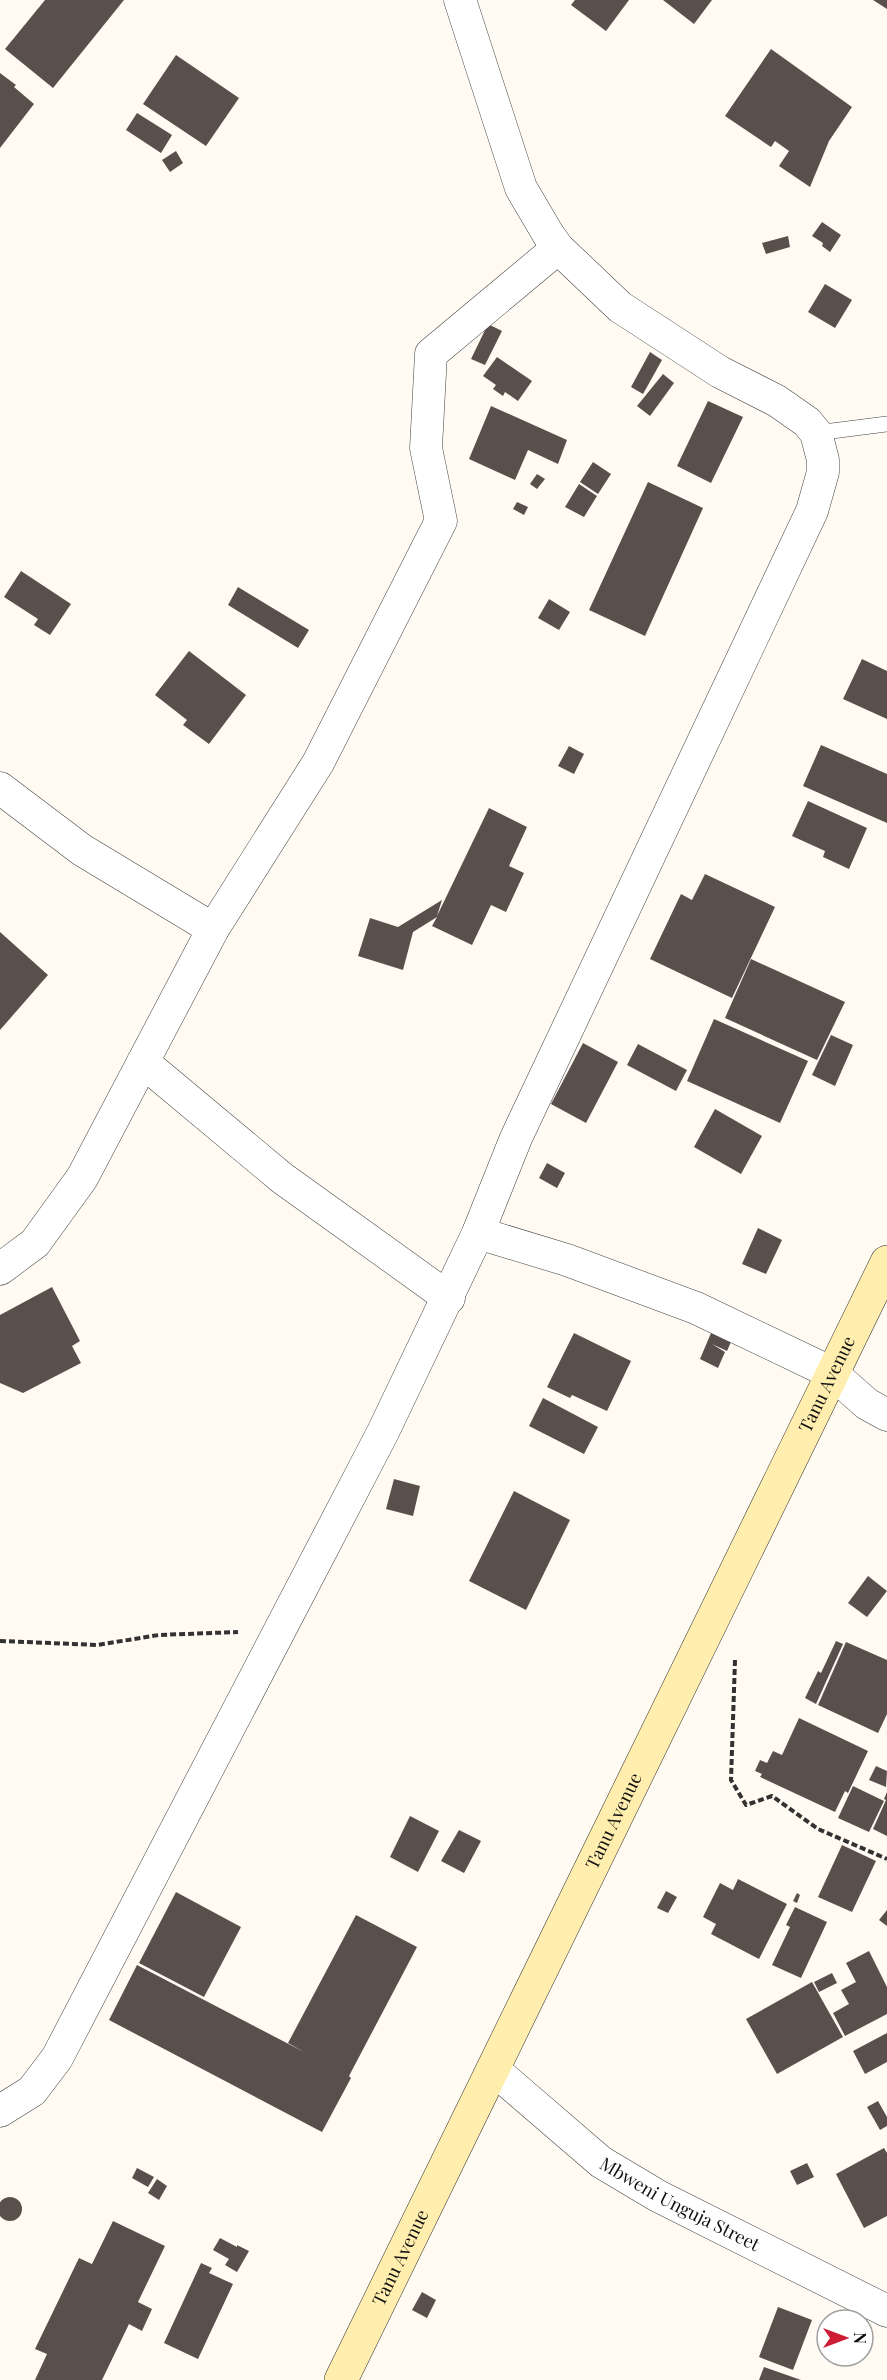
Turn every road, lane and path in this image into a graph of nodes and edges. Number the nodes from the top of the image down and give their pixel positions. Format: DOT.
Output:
graph roads {
  1 [pos="460,0"];
  2 [pos="558,249"];
  3 [pos="887,424"];
  4 [pos="816,433"];
  5 [pos="0,788"];
  6 [pos="213,929"];
  7 [pos="143,1062"];
  8 [pos="478,1233"];
  9 [pos="887,1262"];
  10 [pos="0,1269"];
  11 [pos="449,1298"];
  12 [pos="832,1373"];
  13 [pos="887,1415"];
  14 [pos="281,1629"];
  15 [pos="0,1641"];
  16 [pos="735,1655"];
  17 [pos="887,1859"];
  18 [pos="493,2069"];
  19 [pos="0,2111"];
  20 [pos="887,2311"];
  21 [pos="340,2380"];
  1 -- 2 [label="street"];
  2 -- 4 [label="street"];
  2 -- 6 [label="street"];
  3 -- 4 [label="lane"];
  4 -- 8 [label="street"];
  5 -- 6 [label="street"];
  6 -- 7 [label="street"];
  7 -- 10 [label="street"];
  7 -- 11 [label="street"];
  8 -- 11 [label="street"];
  8 -- 12 [label="street"];
  9 -- 12 [label="street, Tanu Avenue"];
  11 -- 14 [label="street"];
  12 -- 13 [label="street"];
  12 -- 18 [label="street, Tanu Avenue"];
  14 -- 15 [label="path"];
  14 -- 19 [label="street"];
  16 -- 17 [label="path"];
  18 -- 20 [label="street, Mbweni Unguja Street"];
  18 -- 21 [label="street, Tanu Avenue"];
}
